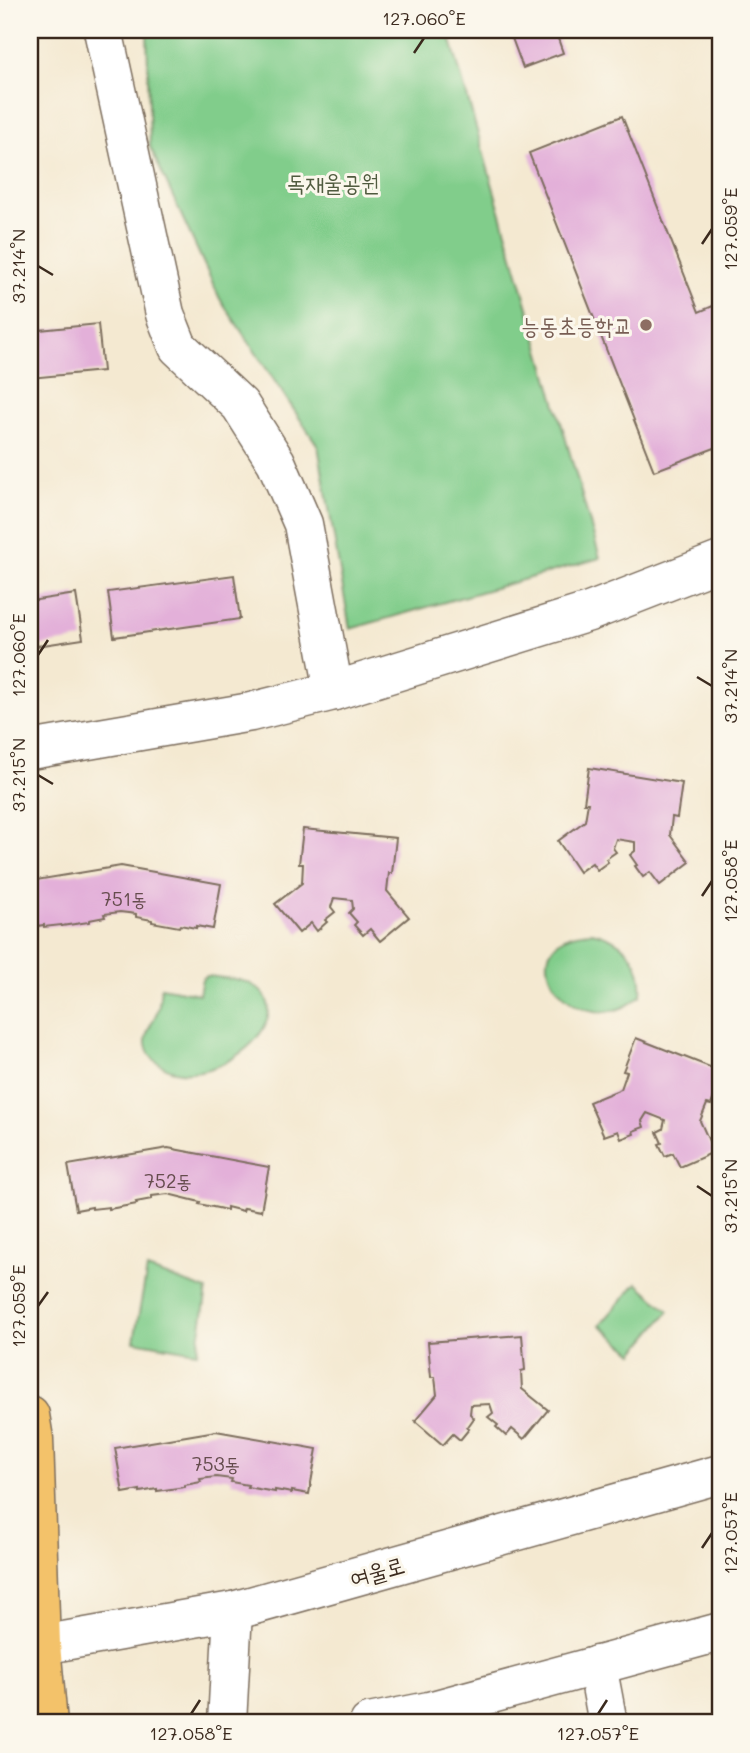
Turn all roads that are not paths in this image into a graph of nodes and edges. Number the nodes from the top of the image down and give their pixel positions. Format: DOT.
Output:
graph roads {
  1 [pos="103,30"];
  2 [pos="720,561"];
  3 [pos="334,691"];
  4 [pos="30,750"];
  5 [pos="31,1435"];
  6 [pos="720,1474"];
  7 [pos="233,1611"];
  8 [pos="720,1632"];
  9 [pos="35,1646"];
  10 [pos="597,1665"];
  11 [pos="430,1717"];
  12 [pos="48,1723"];
  13 [pos="227,1723"];
  14 [pos="369,1723"];
  15 [pos="608,1723"];
  1 -- 3 [label="street"];
  2 -- 3 [label="street"];
  3 -- 4 [label="street"];
  5 -- 9 [label="main road"];
  6 -- 7 [label="street, 여울로"];
  7 -- 9 [label="street, 여울로"];
  7 -- 13 [label="street"];
  8 -- 10 [label="street"];
  9 -- 12 [label="main road"];
  10 -- 11 [label="street"];
  10 -- 15 [label="street"];
  11 -- 14 [label="street"];
}
